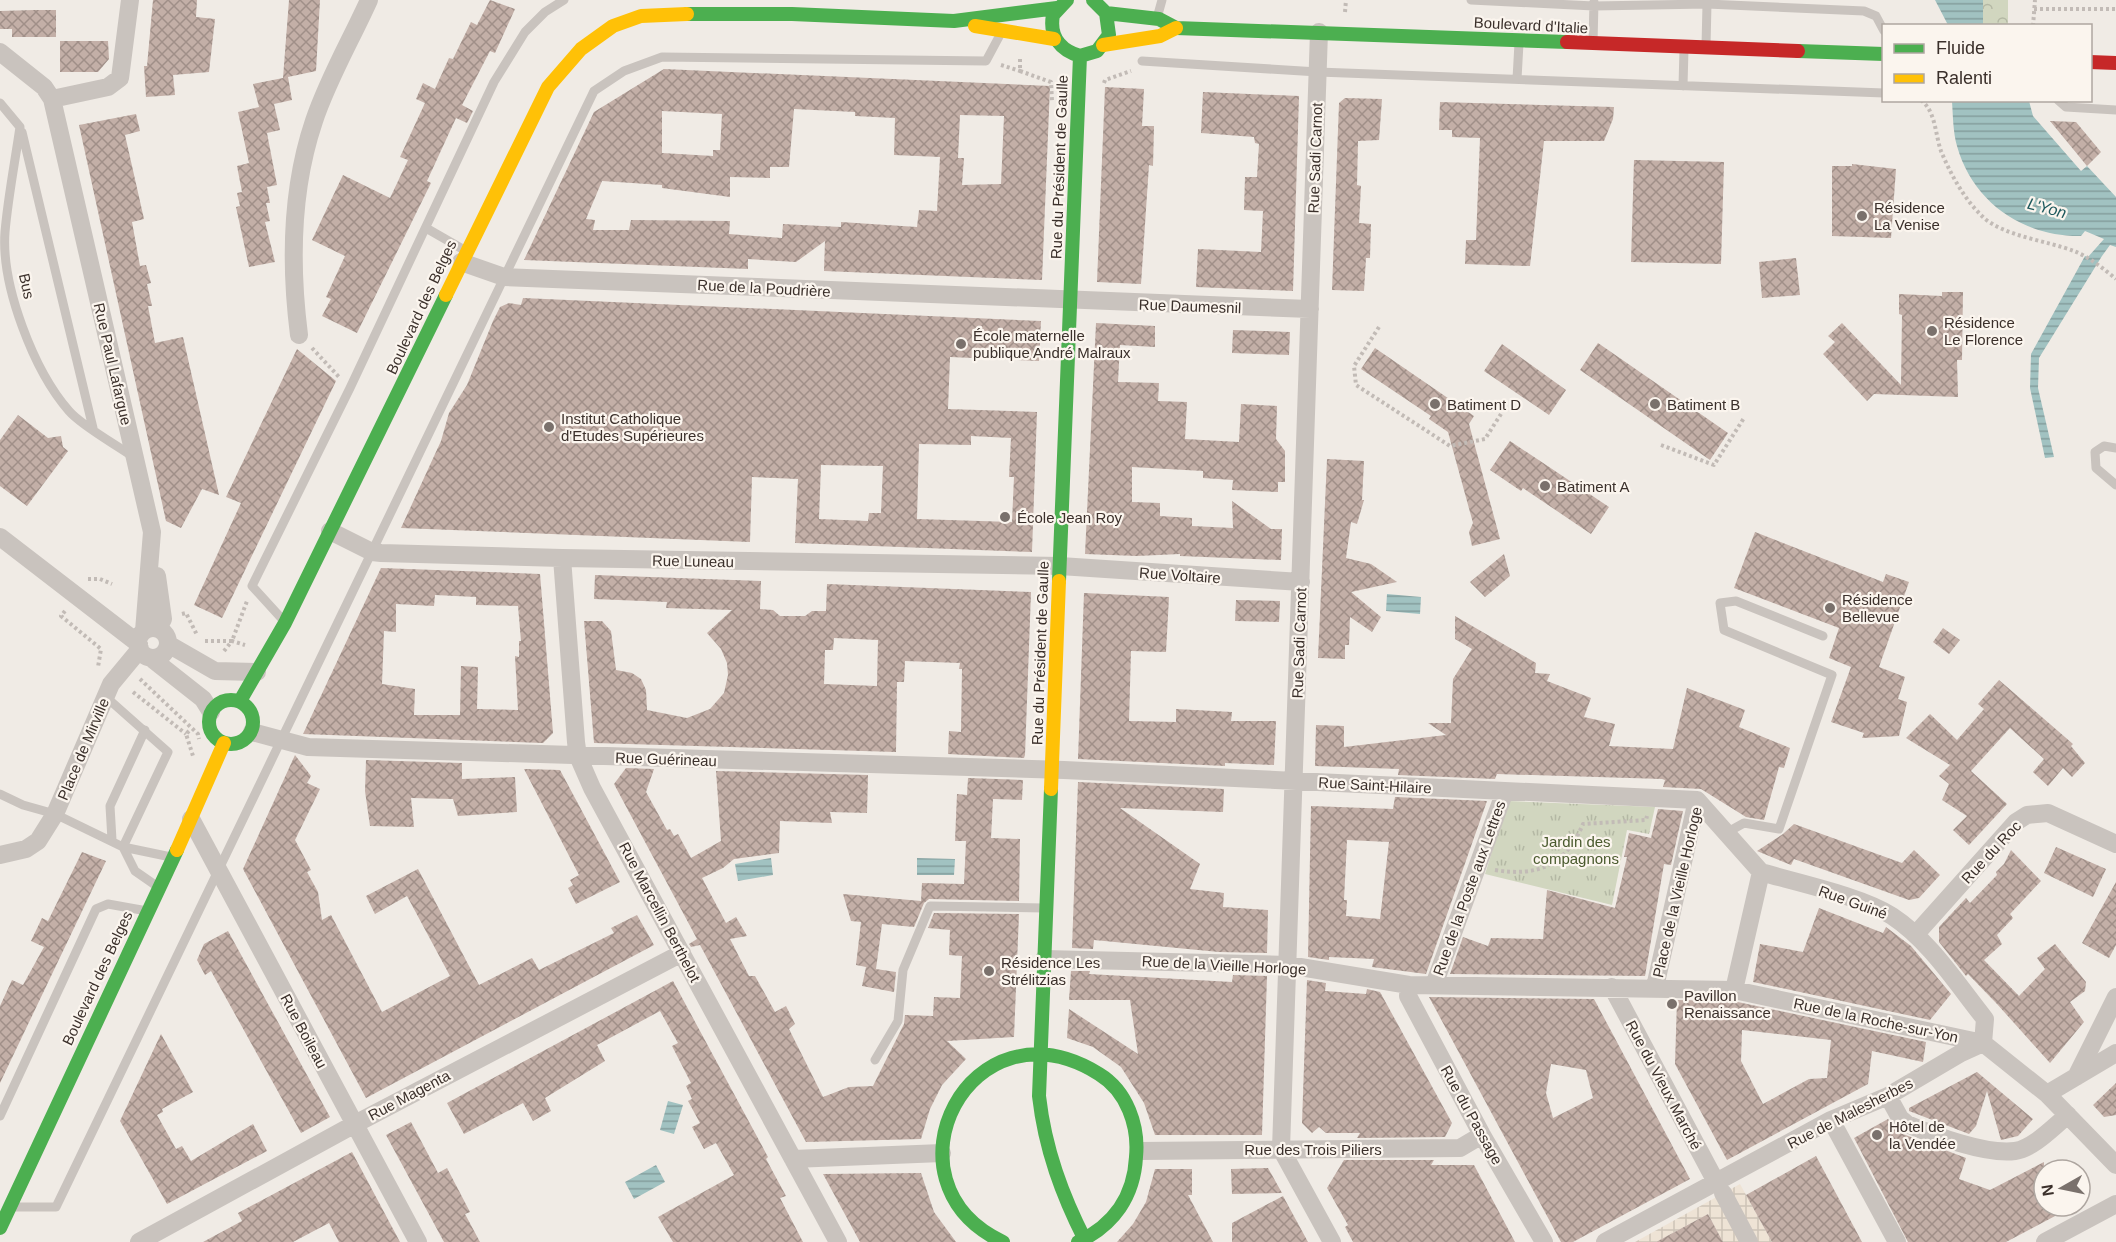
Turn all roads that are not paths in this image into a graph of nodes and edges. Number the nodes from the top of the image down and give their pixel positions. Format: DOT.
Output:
graph roads {
  1 [pos="130,0"];
  2 [pos="369,0"];
  3 [pos="564,0"];
  4 [pos="1093,0"];
  5 [pos="1162,0"];
  6 [pos="1471,0"];
  7 [pos="1594,3"];
  8 [pos="1062,4"];
  9 [pos="1707,4"];
  10 [pos="1015,7"];
  11 [pos="1106,13"];
  12 [pos="1156,19"];
  13 [pos="954,21"];
  14 [pos="1176,28"];
  15 [pos="1882,28"];
  16 [pos="1001,32"];
  17 [pos="1319,32"];
  18 [pos="1054,39"];
  19 [pos="1520,41"];
  20 [pos="1593,44"];
  21 [pos="1103,45"];
  22 [pos="1684,47"];
  23 [pos="1706,48"];
  24 [pos="0,52"];
  25 [pos="1882,54"];
  26 [pos="1080,56"];
  27 [pos="1142,62"];
  28 [pos="2092,62"];
  29 [pos="2116,63"];
  30 [pos="1318,72"];
  31 [pos="1517,79"];
  32 [pos="1683,86"];
  33 [pos="1882,93"];
  34 [pos="52,99"];
  35 [pos="2060,102"];
  36 [pos="0,104"];
  37 [pos="2116,110"];
  38 [pos="20,127"];
  39 [pos="426,228"];
  40 [pos="463,257"];
  41 [pos="504,277"];
  42 [pos="1071,302"];
  43 [pos="1310,309"];
  44 [pos="305,340"];
  45 [pos="93,428"];
  46 [pos="2116,448"];
  47 [pos="134,458"];
  48 [pos="2116,485"];
  49 [pos="330,531"];
  50 [pos="0,537"];
  51 [pos="372,552"];
  52 [pos="562,558"];
  53 [pos="1060,566"];
  54 [pos="1300,582"];
  55 [pos="285,622"];
  56 [pos="1823,636"];
  57 [pos="146,641"];
  58 [pos="257,672"];
  59 [pos="105,685"];
  60 [pos="240,701"];
  61 [pos="211,712"];
  62 [pos="145,730"];
  63 [pos="252,732"];
  64 [pos="281,740"];
  65 [pos="224,743"];
  66 [pos="579,756"];
  67 [pos="1052,769"];
  68 [pos="1294,781"];
  69 [pos="1505,791"];
  70 [pos="0,794"];
  71 [pos="1697,800"];
  72 [pos="55,814"];
  73 [pos="191,819"];
  74 [pos="1726,833"];
  75 [pos="112,840"];
  76 [pos="2116,844"];
  77 [pos="123,847"];
  78 [pos="0,855"];
  79 [pos="174,857"];
  80 [pos="218,870"];
  81 [pos="1761,872"];
  82 [pos="159,887"];
  83 [pos="1046,908"];
  84 [pos="147,911"];
  85 [pos="1916,934"];
  86 [pos="682,953"];
  87 [pos="1044,959"];
  88 [pos="1288,965"];
  89 [pos="1409,985"];
  90 [pos="1434,985"];
  91 [pos="1611,987"];
  92 [pos="1655,987"];
  93 [pos="1734,990"];
  94 [pos="2116,997"];
  95 [pos="2110,1024"];
  96 [pos="1983,1043"];
  97 [pos="1040,1052"];
  98 [pos="2116,1053"];
  99 [pos="875,1060"];
  100 [pos="2076,1077"];
  101 [pos="2047,1094"];
  102 [pos="1888,1096"];
  103 [pos="2068,1115"];
  104 [pos="0,1116"];
  105 [pos="1831,1120"];
  106 [pos="355,1124"];
  107 [pos="1482,1136"];
  108 [pos="1281,1149"];
  109 [pos="1140,1151"];
  110 [pos="942,1153"];
  111 [pos="793,1159"];
  112 [pos="2116,1165"];
  113 [pos="1720,1188"];
  114 [pos="2116,1204"];
  115 [pos="4,1218"];
  116 [pos="979,1237"];
  117 [pos="1083,1241"];
  118 [pos="139,1242"];
  119 [pos="418,1242"];
  120 [pos="838,1242"];
  121 [pos="1003,1242"];
  122 [pos="1332,1242"];
  123 [pos="1544,1242"];
  124 [pos="1605,1242"];
  125 [pos="1749,1242"];
  126 [pos="1897,1242"];
  127 [pos="2045,1242"];
  1 -- 34 [label="street"];
  2 -- 44 [label="street"];
  3 -- 39 [label="lane"];
  4 -- 11 [label="main road"];
  5 -- 12 [label="lane"];
  6 -- 7 [label="lane"];
  7 -- 9 [label="lane"];
  7 -- 20 [label="lane"];
  8 -- 10 [label="main road"];
  8 -- 18 [label="main road"];
  9 -- 15 [label="lane"];
  9 -- 23 [label="lane"];
  10 -- 13 [label="main road"];
  11 -- 12 [label="main road, Boulevard d'Italie"];
  11 -- 21 [label="main road"];
  12 -- 14 [label="main road, Boulevard d'Italie"];
  13 -- 16 [label="main road"];
  13 -- 40 [label="main road, Boulevard des Belges"];
  14 -- 17 [label="main road, Boulevard d'Italie"];
  14 -- 21 [label="main road, Boulevard d'Italie"];
  16 -- 18 [label="main road"];
  16 -- 41 [label="lane"];
  17 -- 19 [label="main road, Boulevard d'Italie"];
  17 -- 30 [label="street, Rue Sadi Carnot"];
  18 -- 26 [label="main road"];
  19 -- 20 [label="main road, Boulevard d'Italie"];
  19 -- 31 [label="lane"];
  20 -- 22 [label="main road, Boulevard d'Italie"];
  21 -- 26 [label="main road, Boulevard d'Italie"];
  22 -- 23 [label="main road, Boulevard d'Italie"];
  22 -- 32 [label="lane"];
  23 -- 25 [label="main road, Boulevard d'Italie"];
  24 -- 34 [label="street"];
  26 -- 42 [label="main road, Rue du Président de Gaulle"];
  27 -- 30 [label="lane"];
  28 -- 29 [label="main road"];
  30 -- 31 [label="lane"];
  30 -- 43 [label="street, Rue Sadi Carnot"];
  31 -- 32 [label="lane"];
  32 -- 33 [label="lane"];
  34 -- 47 [label="street, Rue Paul Lafargue"];
  35 -- 37 [label="lane"];
  36 -- 38 [label="lane, Bus"];
  38 -- 45 [label="lane, Bus"];
  38 -- 45 [label="lane, Bus"];
  39 -- 40 [label="lane"];
  39 -- 55 [label="lane"];
  40 -- 41 [label="street, Rue de la Poudrière"];
  40 -- 49 [label="main road, Boulevard des Belges"];
  41 -- 42 [label="street, Rue de la Poudrière"];
  41 -- 51 [label="lane"];
  42 -- 43 [label="street, Rue Daumesnil"];
  42 -- 53 [label="main road, Rue du Président de Gaulle"];
  43 -- 54 [label="street, Rue Sadi Carnot"];
  45 -- 47 [label="lane, Bus"];
  46 -- 48 [label="lane"];
  47 -- 57 [label="street, Rue Paul Lafargue"];
  49 -- 51 [label="street, Rue Luneau"];
  49 -- 55 [label="main road, Boulevard des Belges"];
  50 -- 57 [label="street"];
  51 -- 52 [label="street, Rue Luneau"];
  51 -- 64 [label="lane"];
  52 -- 53 [label="street, Rue Luneau"];
  52 -- 66 [label="street, Rue Marcellin Berthelot"];
  53 -- 54 [label="street, Rue Voltaire"];
  53 -- 67 [label="main road, Rue du Président de Gaulle"];
  54 -- 68 [label="street, Rue Sadi Carnot"];
  55 -- 58 [label="main road, Boulevard des Belges"];
  56 -- 74 [label="lane"];
  57 -- 58 [label="street"];
  57 -- 59 [label="street, Place de Mirville"];
  57 -- 61 [label="street"];
  58 -- 60 [label="main road, Boulevard des Belges"];
  59 -- 62 [label="lane"];
  59 -- 72 [label="street, Place de Mirville"];
  60 -- 61 [label="main road"];
  60 -- 63 [label="main road"];
  61 -- 65 [label="main road"];
  62 -- 75 [label="lane"];
  62 -- 77 [label="lane"];
  63 -- 64 [label="street, Rue Guérineau"];
  63 -- 65 [label="main road"];
  64 -- 66 [label="street, Rue Guérineau"];
  64 -- 80 [label="lane"];
  65 -- 73 [label="main road, Boulevard des Belges"];
  66 -- 67 [label="street, Rue Guérineau"];
  66 -- 86 [label="street, Rue Marcellin Berthelot"];
  67 -- 68 [label="street, Rue Saint-Hilaire"];
  67 -- 83 [label="main road, Rue du Président de Gaulle"];
  68 -- 69 [label="street, Rue Saint-Hilaire"];
  68 -- 88 [label="street, Rue Sadi Carnot"];
  69 -- 71 [label="street, Rue Saint-Hilaire"];
  69 -- 90 [label="street, Rue de la Poste aux Lettres"];
  70 -- 72 [label="lane"];
  71 -- 74 [label="street, Place de la Vieille Horloge"];
  71 -- 92 [label="street, Place de la Vieille Horloge"];
  72 -- 75 [label="lane"];
  72 -- 78 [label="street, Place de Mirville"];
  73 -- 79 [label="main road, Boulevard des Belges"];
  73 -- 80 [label="street, Rue Boileau"];
  74 -- 81 [label="street, Place de la Vieille Horloge"];
  75 -- 77 [label="lane"];
  76 -- 85 [label="street, Rue du Roc"];
  77 -- 79 [label="lane"];
  77 -- 82 [label="lane"];
  79 -- 82 [label="main road, Boulevard des Belges"];
  80 -- 106 [label="street, Rue Boileau"];
  80 -- 115 [label="lane"];
  81 -- 85 [label="street, Rue Guiné"];
  81 -- 93 [label="street"];
  82 -- 84 [label="main road, Boulevard des Belges"];
  83 -- 87 [label="main road, Rue du Président de Gaulle"];
  83 -- 99 [label="lane"];
  84 -- 104 [label="lane"];
  84 -- 115 [label="main road, Boulevard des Belges"];
  85 -- 96 [label="street, Rue Guiné"];
  86 -- 106 [label="street, Rue Magenta"];
  86 -- 111 [label="street, Rue Marcellin Berthelot"];
  87 -- 88 [label="street, Rue de la Vieille Horloge"];
  87 -- 97 [label="main road, Rue du Président de Gaulle"];
  88 -- 89 [label="street, Rue de la Vieille Horloge"];
  88 -- 108 [label="street, Rue Sadi Carnot"];
  89 -- 90 [label="street, Rue de la Vieille Horloge"];
  89 -- 107 [label="street, Rue du Passage"];
  90 -- 91 [label="street, Rue de la Vieille Horloge"];
  91 -- 92 [label="street, Rue de la Vieille Horloge"];
  91 -- 113 [label="street, Rue du Vieux Marché"];
  92 -- 93 [label="street, Place de la Vieille Horloge"];
  93 -- 96 [label="street, Rue de la Roche-sur-Yon"];
  94 -- 95 [label="street"];
  95 -- 100 [label="street"];
  96 -- 101 [label="street"];
  96 -- 102 [label="street, Rue de Malesherbes"];
  97 -- 109 [label="main road"];
  97 -- 110 [label="main road"];
  97 -- 117 [label="main road, Rue du Président de Gaulle"];
  98 -- 100 [label="street"];
  100 -- 101 [label="street"];
  101 -- 103 [label="street"];
  102 -- 103 [label="street"];
  102 -- 105 [label="street, Rue de Malesherbes"];
  103 -- 112 [label="street"];
  105 -- 113 [label="street, Rue de Malesherbes"];
  105 -- 126 [label="street"];
  106 -- 118 [label="street, Rue Magenta"];
  106 -- 119 [label="street, Rue Boileau"];
  107 -- 108 [label="street, Rue des Trois Piliers"];
  107 -- 123 [label="street, Rue du Passage"];
  108 -- 109 [label="street, Rue des Trois Piliers"];
  108 -- 122 [label="street"];
  109 -- 117 [label="main road"];
  110 -- 111 [label="street"];
  110 -- 116 [label="main road"];
  111 -- 120 [label="street, Rue Marcellin Berthelot"];
  113 -- 124 [label="street, Rue de Malesherbes"];
  113 -- 125 [label="street, Rue du Vieux Marché"];
  114 -- 127 [label="street"];
  116 -- 121 [label="main road"];
}
